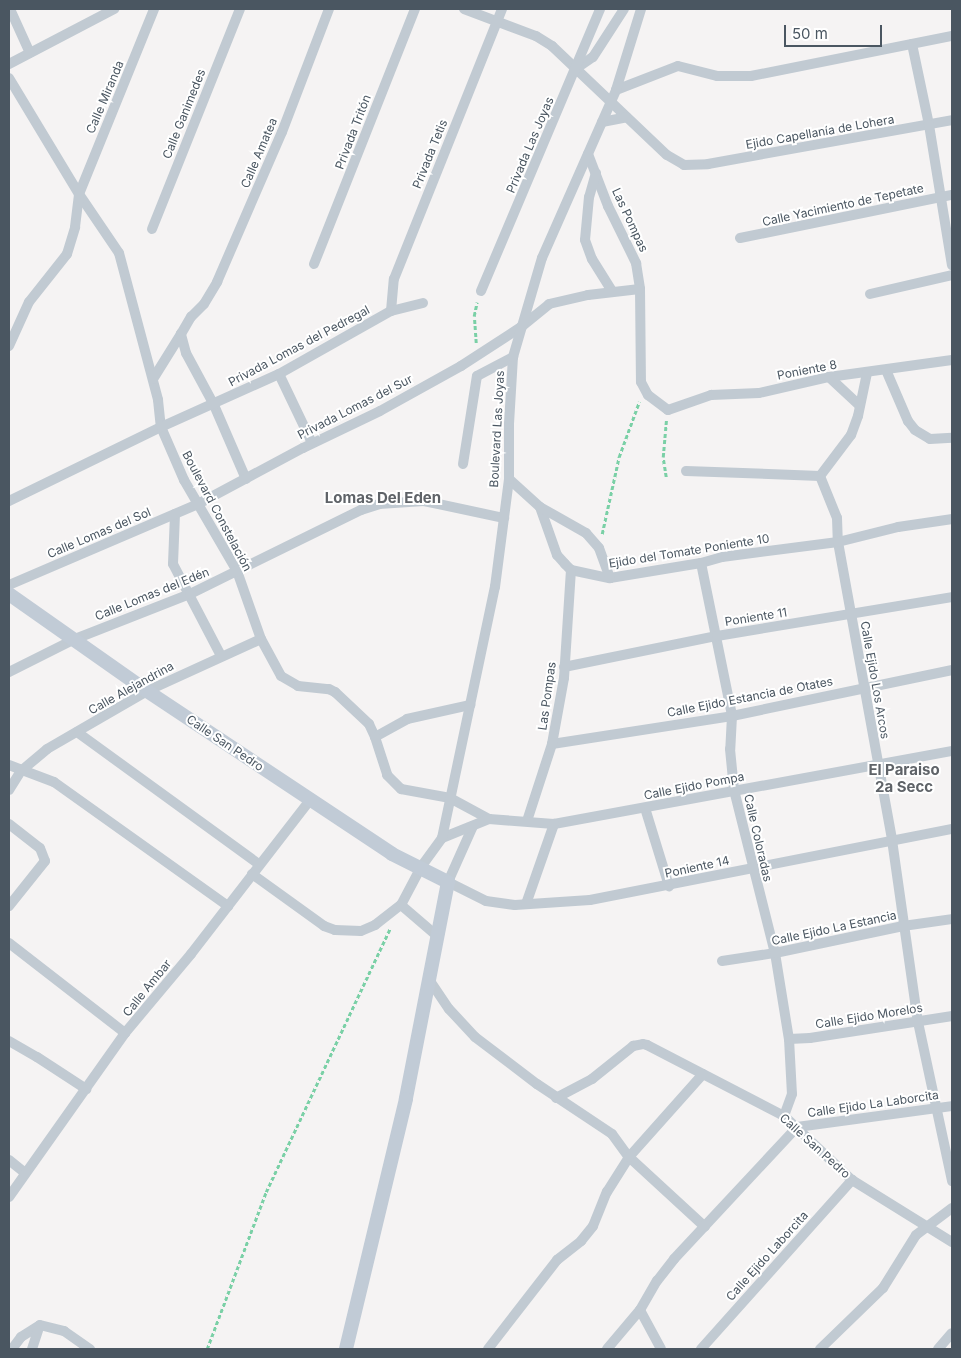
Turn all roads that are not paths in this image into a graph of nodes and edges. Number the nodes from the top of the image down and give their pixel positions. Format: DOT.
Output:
graph roads {
  1 [pos="10,9"];
  2 [pos="114,9"];
  3 [pos="154,9"];
  4 [pos="240,9"];
  5 [pos="329,9"];
  6 [pos="414,9"];
  7 [pos="464,9"];
  8 [pos="502,9"];
  9 [pos="600,9"];
  10 [pos="624,9"];
  11 [pos="641,9"];
  12 [pos="497,21"];
  13 [pos="952,36"];
  14 [pos="912,44"];
  15 [pos="30,53"];
  16 [pos="9,64"];
  17 [pos="576,68"];
  18 [pos="9,78"];
  19 [pos="616,90"];
  20 [pos="611,101"];
  21 [pos="627,117"];
  22 [pos="952,120"];
  23 [pos="602,122"];
  24 [pos="929,125"];
  25 [pos="588,154"];
  26 [pos="596,173"];
  27 [pos="79,194"];
  28 [pos="952,196"];
  29 [pos="940,198"];
  30 [pos="152,229"];
  31 [pos="740,238"];
  32 [pos="314,264"];
  33 [pos="952,265"];
  34 [pos="952,275"];
  35 [pos="640,289"];
  36 [pos="481,291"];
  37 [pos="612,291"];
  38 [pos="870,294"];
  39 [pos="423,303"];
  40 [pos="391,311"];
  41 [pos="521,327"];
  42 [pos="181,334"];
  43 [pos="9,346"];
  44 [pos="478,355"];
  45 [pos="513,357"];
  46 [pos="952,360"];
  47 [pos="886,370"];
  48 [pos="867,373"];
  49 [pos="279,374"];
  50 [pos="476,376"];
  51 [pos="829,378"];
  52 [pos="153,379"];
  53 [pos="214,405"];
  54 [pos="860,406"];
  55 [pos="668,410"];
  56 [pos="161,428"];
  57 [pos="952,438"];
  58 [pos="312,443"];
  59 [pos="463,464"];
  60 [pos="686,471"];
  61 [pos="820,476"];
  62 [pos="246,479"];
  63 [pos="508,479"];
  64 [pos="9,501"];
  65 [pos="198,504"];
  66 [pos="540,507"];
  67 [pos="175,514"];
  68 [pos="504,518"];
  69 [pos="952,519"];
  70 [pos="838,542"];
  71 [pos="701,564"];
  72 [pos="571,570"];
  73 [pos="237,571"];
  74 [pos="610,578"];
  75 [pos="9,585"];
  76 [pos="9,594"];
  77 [pos="190,594"];
  78 [pos="952,597"];
  79 [pos="851,614"];
  80 [pos="717,636"];
  81 [pos="75,639"];
  82 [pos="261,639"];
  83 [pos="221,656"];
  84 [pos="564,667"];
  85 [pos="952,670"];
  86 [pos="9,672"];
  87 [pos="865,687"];
  88 [pos="147,691"];
  89 [pos="470,705"];
  90 [pos="732,716"];
  91 [pos="77,732"];
  92 [pos="375,737"];
  93 [pos="552,744"];
  94 [pos="952,751"];
  95 [pos="878,764"];
  96 [pos="9,765"];
  97 [pos="21,771"];
  98 [pos="9,790"];
  99 [pos="734,790"];
  100 [pos="450,798"];
  101 [pos="310,800"];
  102 [pos="645,808"];
  103 [pos="489,819"];
  104 [pos="526,821"];
  105 [pos="9,824"];
  106 [pos="554,824"];
  107 [pos="474,826"];
  108 [pos="952,829"];
  109 [pos="442,838"];
  110 [pos="892,840"];
  111 [pos="260,864"];
  112 [pos="421,867"];
  113 [pos="752,867"];
  114 [pos="252,874"];
  115 [pos="448,882"];
  116 [pos="669,886"];
  117 [pos="526,904"];
  118 [pos="401,905"];
  119 [pos="9,906"];
  120 [pos="228,906"];
  121 [pos="952,919"];
  122 [pos="903,926"];
  123 [pos="437,936"];
  124 [pos="9,943"];
  125 [pos="775,953"];
  126 [pos="722,961"];
  127 [pos="428,978"];
  128 [pos="952,1016"];
  129 [pos="918,1022"];
  130 [pos="126,1034"];
  131 [pos="789,1039"];
  132 [pos="9,1041"];
  133 [pos="703,1074"];
  134 [pos="86,1089"];
  135 [pos="556,1098"];
  136 [pos="952,1106"];
  137 [pos="938,1108"];
  138 [pos="784,1116"];
  139 [pos="797,1127"];
  140 [pos="629,1157"];
  141 [pos="9,1160"];
  142 [pos="26,1173"];
  143 [pos="852,1180"];
  144 [pos="952,1181"];
  145 [pos="9,1197"];
  146 [pos="952,1208"];
  147 [pos="928,1226"];
  148 [pos="705,1227"];
  149 [pos="952,1242"];
  150 [pos="640,1310"];
  151 [pos="40,1325"];
  152 [pos="952,1333"];
  153 [pos="12,1349"];
  154 [pos="32,1349"];
  155 [pos="90,1349"];
  156 [pos="346,1349"];
  157 [pos="488,1349"];
  158 [pos="607,1349"];
  159 [pos="661,1349"];
  160 [pos="701,1349"];
  161 [pos="820,1349"];
  162 [pos="938,1349"];
  1 -- 15 [label="street"];
  2 -- 15 [label="street"];
  3 -- 27 [label="street, Calle Miranda"];
  4 -- 30 [label="street, Calle Ganimedes"];
  5 -- 42 [label="street, Calle Amatea"];
  6 -- 32 [label="street, Privada Tritón"];
  7 -- 12 [label="street"];
  8 -- 12 [label="street, Privada Tetis"];
  9 -- 17 [label="street, Privada Las Joyas"];
  10 -- 17 [label="street"];
  11 -- 19 [label="street, Boulevard Las Joyas"];
  12 -- 17 [label="street"];
  12 -- 40 [label="street, Privada Tetis"];
  13 -- 14 [label="street"];
  14 -- 19 [label="street"];
  14 -- 24 [label="street"];
  15 -- 16 [label="street"];
  17 -- 20 [label="street"];
  17 -- 36 [label="street, Privada Las Joyas"];
  18 -- 27 [label="street, Boulevard Constelación"];
  19 -- 20 [label="street, Boulevard Las Joyas"];
  20 -- 21 [label="street"];
  20 -- 23 [label="street, Boulevard Las Joyas"];
  21 -- 23 [label="street"];
  21 -- 24 [label="street, Ejido Capellanía de Lohera"];
  22 -- 24 [label="street, Ejido Capellanía de Lohera"];
  23 -- 25 [label="street, Boulevard Las Joyas"];
  24 -- 29 [label="street"];
  25 -- 26 [label="street, Las Pompas"];
  25 -- 41 [label="street, Boulevard Las Joyas"];
  26 -- 35 [label="street, Las Pompas"];
  26 -- 37 [label="street"];
  27 -- 43 [label="street, Calle Miranda"];
  27 -- 52 [label="street, Boulevard Constelación"];
  28 -- 29 [label="street, Calle Yacimiento de Tepetate"];
  29 -- 31 [label="street, Calle Yacimiento de Tepetate"];
  29 -- 33 [label="street"];
  34 -- 38 [label="street"];
  35 -- 37 [label="street, Privada Lomas del Sur"];
  35 -- 55 [label="street, Las Pompas"];
  37 -- 41 [label="street, Privada Lomas del Sur"];
  39 -- 40 [label="street, Privada Lomas del Pedregal"];
  40 -- 49 [label="street, Privada Lomas del Pedregal"];
  41 -- 44 [label="street, Privada Lomas del Sur"];
  41 -- 45 [label="street, Boulevard Las Joyas"];
  42 -- 52 [label="street, Calle Amatea"];
  42 -- 53 [label="street"];
  44 -- 50 [label="street"];
  44 -- 58 [label="street, Privada Lomas del Sur"];
  45 -- 50 [label="street"];
  45 -- 63 [label="street, Boulevard Las Joyas"];
  46 -- 47 [label="street, Poniente 8"];
  47 -- 48 [label="street, Poniente 8"];
  47 -- 57 [label="street"];
  48 -- 51 [label="street, Poniente 8"];
  48 -- 54 [label="street"];
  49 -- 53 [label="street, Privada Lomas del Pedregal"];
  49 -- 58 [label="street"];
  50 -- 59 [label="street"];
  51 -- 54 [label="street"];
  51 -- 55 [label="street, Poniente 8"];
  52 -- 56 [label="street, Boulevard Constelación"];
  53 -- 56 [label="street, Privada Lomas del Pedregal"];
  53 -- 62 [label="street"];
  54 -- 61 [label="street"];
  56 -- 64 [label="street, Privada Lomas del Pedregal"];
  56 -- 65 [label="street, Boulevard Constelación"];
  58 -- 62 [label="street, Privada Lomas del Sur"];
  60 -- 61 [label="street"];
  61 -- 70 [label="street, Calle Ejido Los Arcos"];
  62 -- 65 [label="street, Privada Lomas del Sur"];
  63 -- 66 [label="street"];
  63 -- 68 [label="street, Boulevard Las Joyas"];
  65 -- 67 [label="street, Calle Lomas del Sol"];
  65 -- 73 [label="street, Boulevard Constelación"];
  66 -- 72 [label="street"];
  66 -- 74 [label="street"];
  67 -- 75 [label="street, Calle Lomas del Sol"];
  67 -- 77 [label="street"];
  68 -- 73 [label="street, Calle Lomas del Edén"];
  68 -- 89 [label="street, Boulevard Las Joyas"];
  69 -- 70 [label="street, Ejido del Tomate Poniente 10"];
  70 -- 71 [label="street, Ejido del Tomate Poniente 10"];
  70 -- 79 [label="street, Calle Ejido Los Arcos"];
  71 -- 74 [label="street, Ejido del Tomate Poniente 10"];
  71 -- 80 [label="street, Calle Coloradas"];
  72 -- 74 [label="street, Ejido del Tomate Poniente 10"];
  72 -- 84 [label="street, Las Pompas"];
  73 -- 77 [label="street, Calle Lomas del Edén"];
  73 -- 82 [label="street, Boulevard Constelación"];
  76 -- 81 [label="street, Calle San Pedro"];
  77 -- 81 [label="street, Calle Lomas del Edén"];
  77 -- 83 [label="street"];
  78 -- 79 [label="street, Poniente 11"];
  79 -- 80 [label="street, Poniente 11"];
  79 -- 87 [label="street, Calle Ejido Los Arcos"];
  80 -- 84 [label="street, Poniente 11"];
  80 -- 90 [label="street, Calle Coloradas"];
  81 -- 86 [label="street, Calle Lomas del Edén"];
  81 -- 88 [label="street, Calle San Pedro"];
  82 -- 83 [label="street, Calle Alejandrina"];
  82 -- 92 [label="street, Boulevard Constelación"];
  83 -- 88 [label="street, Calle Alejandrina"];
  84 -- 93 [label="street, Las Pompas"];
  85 -- 87 [label="street, Calle Ejido Estancia de Otates"];
  87 -- 90 [label="street, Calle Ejido Estancia de Otates"];
  87 -- 95 [label="street, Calle Ejido Los Arcos"];
  88 -- 91 [label="street, Calle Alejandrina"];
  88 -- 101 [label="street, Calle San Pedro"];
  89 -- 92 [label="street"];
  89 -- 100 [label="street, Boulevard Las Joyas"];
  90 -- 93 [label="street, Calle Ejido Estancia de Otates"];
  90 -- 99 [label="street, Calle Coloradas"];
  91 -- 97 [label="street, Calle Alejandrina"];
  91 -- 111 [label="street"];
  92 -- 100 [label="street, Boulevard Constelación"];
  93 -- 104 [label="street, Las Pompas"];
  94 -- 95 [label="street, Calle Ejido Pompa"];
  95 -- 99 [label="street, Calle Ejido Pompa"];
  95 -- 110 [label="street, Calle Ejido Los Arcos"];
  96 -- 97 [label="street"];
  97 -- 98 [label="street, Calle Alejandrina"];
  97 -- 120 [label="street"];
  99 -- 102 [label="street, Calle Ejido Pompa"];
  99 -- 113 [label="street, Calle Coloradas"];
  100 -- 103 [label="street, Boulevard Constelación"];
  100 -- 109 [label="street, Boulevard Las Joyas"];
  101 -- 111 [label="street, Calle Ambar"];
  101 -- 112 [label="street, Calle San Pedro"];
  102 -- 106 [label="street, Calle Ejido Pompa"];
  102 -- 116 [label="street"];
  103 -- 104 [label="street, Calle Ejido Pompa"];
  103 -- 107 [label="street"];
  104 -- 106 [label="street, Calle Ejido Pompa"];
  105 -- 119 [label="street"];
  106 -- 117 [label="street"];
  107 -- 109 [label="street"];
  107 -- 115 [label="street"];
  108 -- 110 [label="street, Poniente 14"];
  109 -- 112 [label="street"];
  110 -- 113 [label="street, Poniente 14"];
  110 -- 122 [label="street, Calle Ejido Los Arcos"];
  111 -- 114 [label="street, Calle Ambar"];
  112 -- 115 [label="street, Calle San Pedro"];
  112 -- 118 [label="street"];
  113 -- 116 [label="street, Poniente 14"];
  113 -- 125 [label="street, Calle Coloradas"];
  114 -- 118 [label="street"];
  114 -- 120 [label="street, Calle Ambar"];
  115 -- 117 [label="street, Poniente 14"];
  115 -- 123 [label="street"];
  116 -- 117 [label="street, Poniente 14"];
  118 -- 123 [label="street"];
  120 -- 130 [label="street, Calle Ambar"];
  121 -- 122 [label="street, Calle Ejido La Estancia"];
  122 -- 125 [label="street, Calle Ejido La Estancia"];
  122 -- 129 [label="street, Calle Ejido Los Arcos"];
  123 -- 127 [label="street"];
  124 -- 130 [label="street"];
  125 -- 126 [label="street, Calle Ejido La Estancia"];
  125 -- 131 [label="street, Calle Coloradas"];
  127 -- 135 [label="street"];
  127 -- 156 [label="street"];
  128 -- 129 [label="street, Calle Ejido Morelos"];
  129 -- 131 [label="street, Calle Ejido Morelos"];
  129 -- 137 [label="street, Calle Ejido Los Arcos"];
  130 -- 134 [label="street, Calle Ambar"];
  131 -- 138 [label="street, Calle Coloradas"];
  132 -- 134 [label="street"];
  133 -- 135 [label="street, Calle San Pedro"];
  133 -- 138 [label="street, Calle San Pedro"];
  133 -- 140 [label="street"];
  134 -- 142 [label="street, Calle Ambar"];
  135 -- 140 [label="street"];
  136 -- 137 [label="street, Calle Ejido La Laborcita"];
  137 -- 139 [label="street, Calle Ejido La Laborcita"];
  137 -- 144 [label="street, Calle Ejido Los Arcos"];
  138 -- 139 [label="street, Calle San Pedro"];
  139 -- 143 [label="street, Calle San Pedro"];
  139 -- 148 [label="street"];
  140 -- 148 [label="street"];
  140 -- 157 [label="street"];
  141 -- 142 [label="street"];
  142 -- 145 [label="street, Calle Ambar"];
  143 -- 147 [label="street, Calle San Pedro"];
  143 -- 160 [label="street, Calle Ejido Laborcita"];
  146 -- 147 [label="street"];
  147 -- 149 [label="street, Calle San Pedro"];
  147 -- 161 [label="street"];
  148 -- 150 [label="street"];
  150 -- 158 [label="street"];
  150 -- 159 [label="street"];
  151 -- 153 [label="street"];
  151 -- 154 [label="street"];
  151 -- 155 [label="street"];
  152 -- 162 [label="street"];
}
